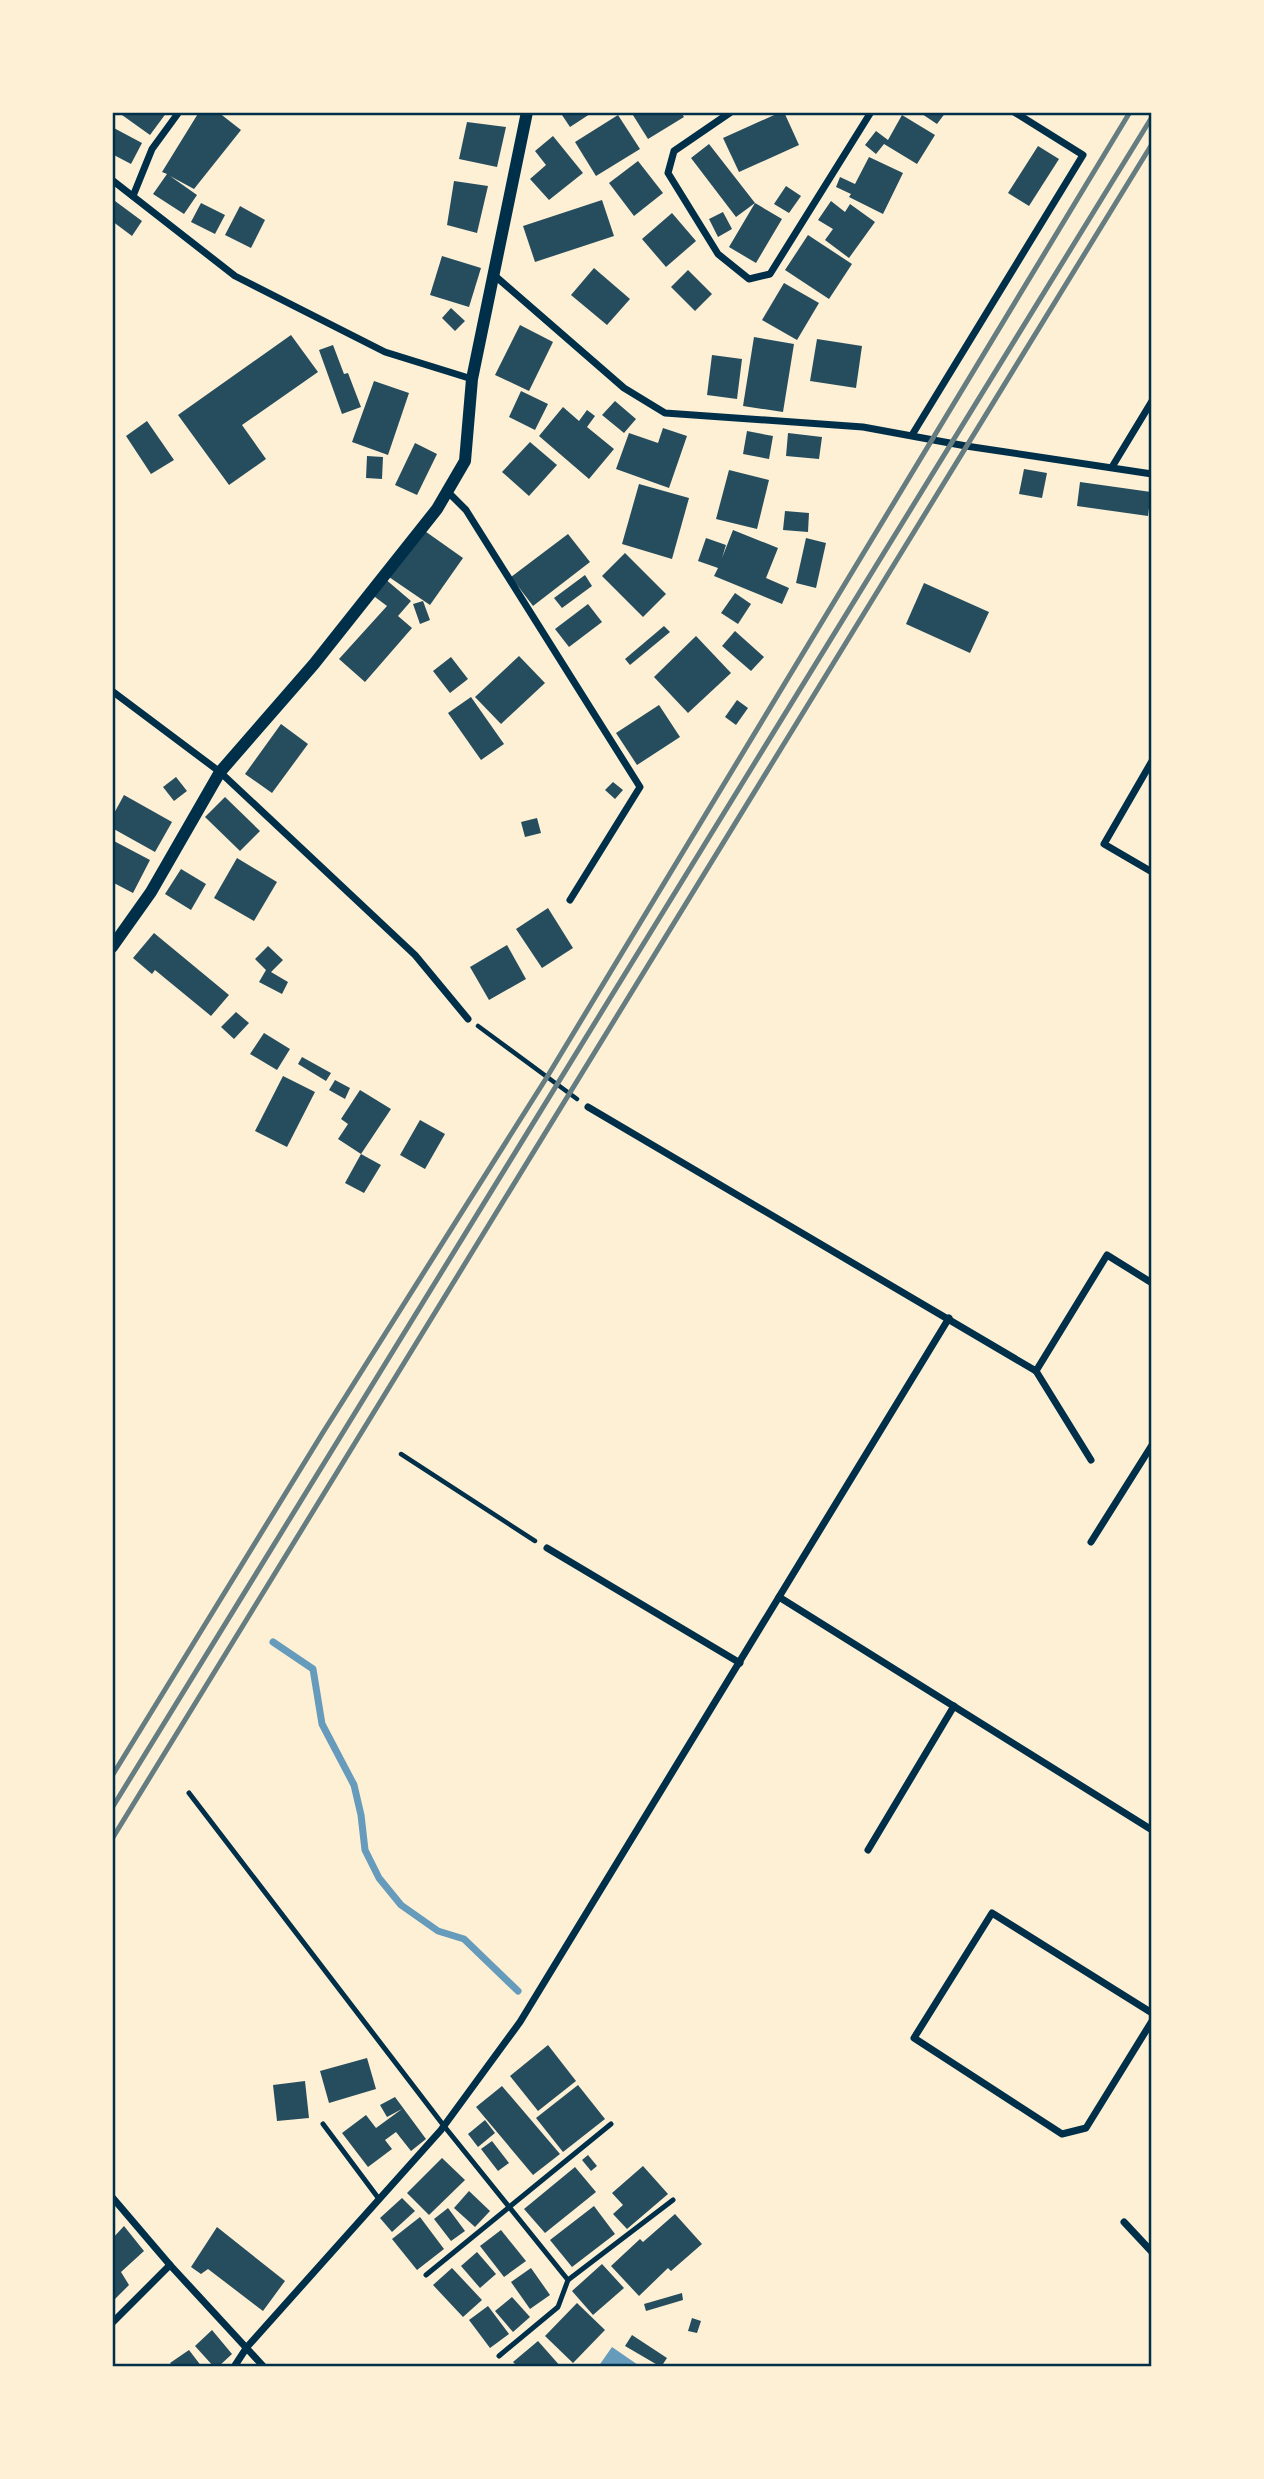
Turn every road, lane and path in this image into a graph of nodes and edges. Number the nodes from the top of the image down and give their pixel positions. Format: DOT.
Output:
graph roads {
  1 [pos="179,112"];
  2 [pos="527,112"];
  3 [pos="731,112"];
  4 [pos="871,112"];
  5 [pos="1014,112"];
  6 [pos="112,180"];
  7 [pos="133,196"];
  8 [pos="494,275"];
  9 [pos="472,379"];
  10 [pos="1152,401"];
  11 [pos="912,435"];
  12 [pos="1112,467"];
  13 [pos="1152,474"];
  14 [pos="447,491"];
  15 [pos="112,691"];
  16 [pos="1152,761"];
  17 [pos="220,772"];
  18 [pos="1152,872"];
  19 [pos="570,900"];
  20 [pos="112,947"];
  21 [pos="468,1019"];
  22 [pos="588,1107"];
  23 [pos="1152,1283"];
  24 [pos="949,1318"];
  25 [pos="1036,1371"];
  26 [pos="1152,1445"];
  27 [pos="401,1454"];
  28 [pos="1091,1460"];
  29 [pos="1091,1542"];
  30 [pos="547,1548"];
  31 [pos="779,1597"];
  32 [pos="740,1663"];
  33 [pos="954,1706"];
  34 [pos="189,1793"];
  35 [pos="1152,1830"];
  36 [pos="868,1850"];
  37 [pos="1152,2013"];
  38 [pos="1152,2021"];
  39 [pos="323,2124"];
  40 [pos="611,2124"];
  41 [pos="444,2126"];
  42 [pos="112,2197"];
  43 [pos="379,2199"];
  44 [pos="673,2200"];
  45 [pos="510,2208"];
  46 [pos="1124,2222"];
  47 [pos="1152,2252"];
  48 [pos="170,2266"];
  49 [pos="426,2275"];
  50 [pos="568,2280"];
  51 [pos="112,2323"];
  52 [pos="247,2347"];
  53 [pos="499,2356"];
  54 [pos="234,2367"];
  55 [pos="264,2367"];
  1 -- 7 [label="street"];
  2 -- 8 [label="street"];
  3 -- 4 [label="street"];
  5 -- 11 [label="street"];
  6 -- 7 [label="street"];
  7 -- 9 [label="street"];
  8 -- 9 [label="street"];
  8 -- 11 [label="street"];
  9 -- 14 [label="street"];
  10 -- 12 [label="street"];
  11 -- 12 [label="street"];
  12 -- 13 [label="street"];
  14 -- 17 [label="street"];
  14 -- 19 [label="street"];
  15 -- 17 [label="street"];
  16 -- 18 [label="street"];
  17 -- 20 [label="street"];
  17 -- 21 [label="street"];
  21 -- 22 [label="path"];
  22 -- 24 [label="street"];
  23 -- 25 [label="street"];
  24 -- 25 [label="street"];
  24 -- 31 [label="street"];
  25 -- 28 [label="street"];
  26 -- 29 [label="street"];
  27 -- 30 [label="path"];
  30 -- 32 [label="street"];
  31 -- 32 [label="street"];
  31 -- 33 [label="street"];
  32 -- 41 [label="street"];
  33 -- 35 [label="street"];
  33 -- 36 [label="street"];
  34 -- 41 [label="lane"];
  37 -- 38 [label="street"];
  39 -- 43 [label="lane"];
  40 -- 45 [label="lane"];
  41 -- 43 [label="street"];
  41 -- 45 [label="lane"];
  42 -- 48 [label="street"];
  43 -- 52 [label="street"];
  44 -- 50 [label="lane"];
  45 -- 49 [label="lane"];
  45 -- 50 [label="lane"];
  46 -- 47 [label="street"];
  48 -- 51 [label="street"];
  48 -- 52 [label="street"];
  50 -- 53 [label="lane"];
  52 -- 54 [label="street"];
  52 -- 55 [label="street"];
}
